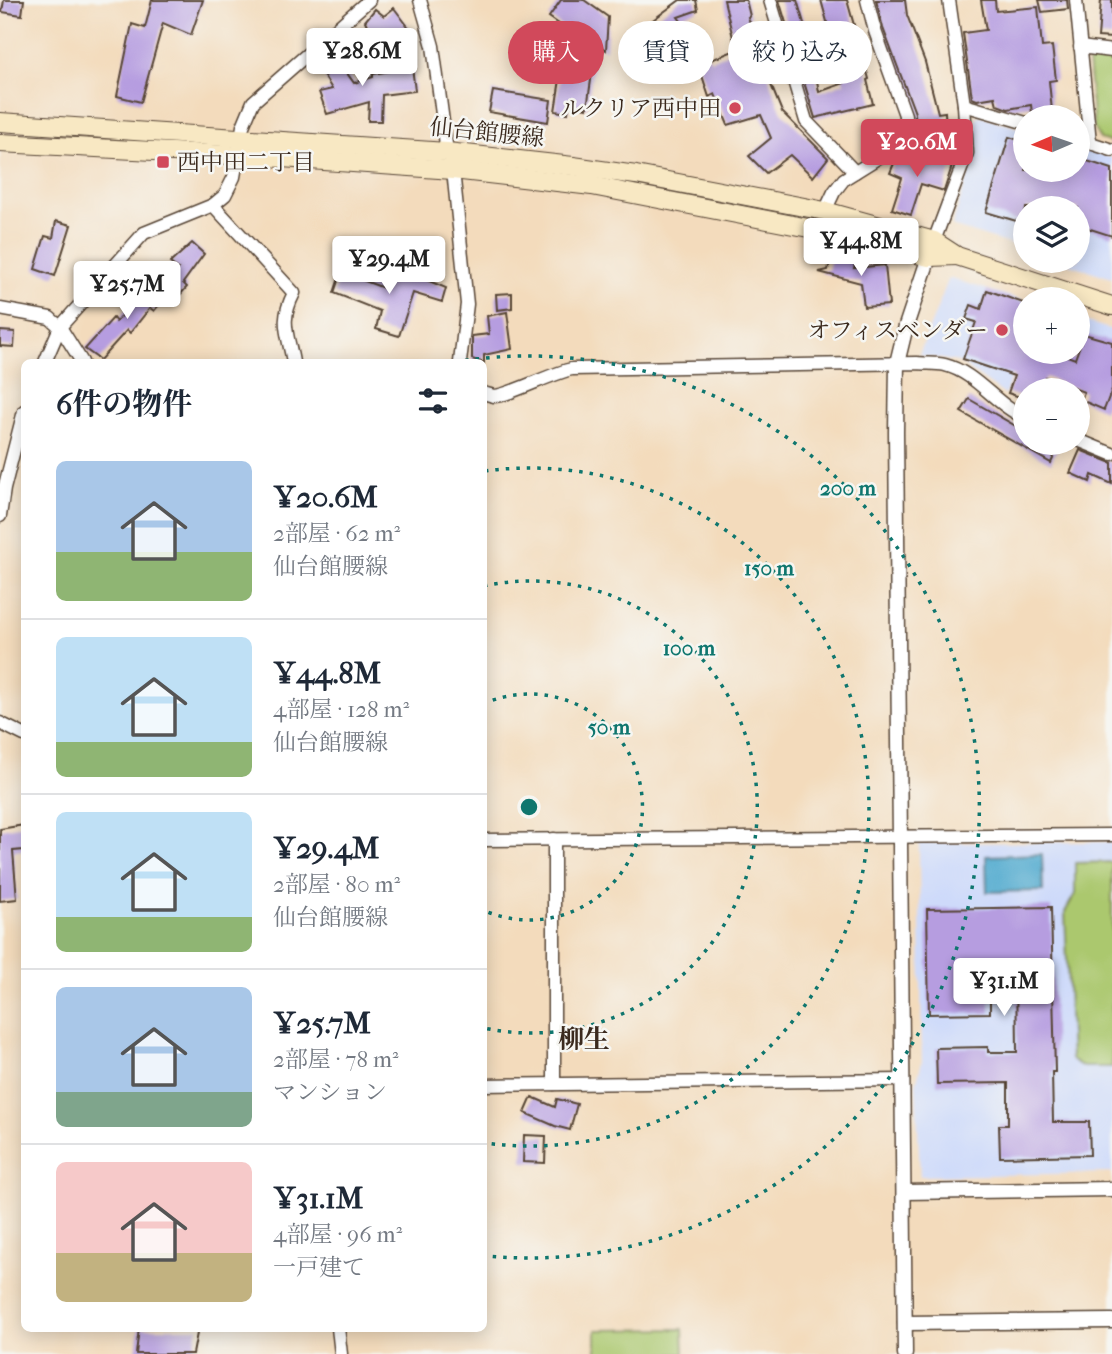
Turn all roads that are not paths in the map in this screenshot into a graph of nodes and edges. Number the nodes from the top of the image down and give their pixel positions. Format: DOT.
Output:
graph roads {
  1 [pos="369,0"];
  2 [pos="420,0"];
  3 [pos="770,0"];
  4 [pos="867,0"];
  5 [pos="949,0"];
  6 [pos="1076,0"];
  7 [pos="1080,47"];
  8 [pos="1112,51"];
  9 [pos="964,104"];
  10 [pos="1082,105"];
  11 [pos="1013,119"];
  12 [pos="0,122"];
  13 [pos="0,143"];
  14 [pos="1090,143"];
  15 [pos="239,147"];
  16 [pos="1112,150"];
  17 [pos="447,152"];
  18 [pos="453,170"];
  19 [pos="855,172"];
  20 [pos="213,205"];
  21 [pos="825,212"];
  22 [pos="932,249"];
  23 [pos="1112,306"];
  24 [pos="0,309"];
  25 [pos="60,327"];
  26 [pos="46,359"];
  27 [pos="80,359"];
  28 [pos="292,359"];
  29 [pos="460,359"];
  30 [pos="897,363"];
  31 [pos="487,394"];
  32 [pos="1013,412"];
  33 [pos="21,423"];
  34 [pos="1090,443"];
  35 [pos="1110,449"];
  36 [pos="0,516"];
  37 [pos="0,723"];
  38 [pos="21,734"];
  39 [pos="1112,835"];
  40 [pos="900,836"];
  41 [pos="554,839"];
  42 [pos="487,840"];
  43 [pos="902,1080"];
  44 [pos="554,1084"];
  45 [pos="487,1085"];
  46 [pos="1112,1189"];
  47 [pos="904,1192"];
  48 [pos="1112,1321"];
  49 [pos="905,1323"];
  50 [pos="338,1332"];
  51 [pos="341,1354"];
  52 [pos="905,1354"];
  1 -- 15 [label="street"];
  2 -- 17 [label="street"];
  3 -- 19 [label="street"];
  4 -- 19 [label="street"];
  5 -- 9 [label="street"];
  6 -- 7 [label="street"];
  7 -- 8 [label="street"];
  7 -- 10 [label="street"];
  9 -- 11 [label="street"];
  9 -- 22 [label="street"];
  12 -- 15 [label="main road, 仙台館腰線"];
  13 -- 15 [label="main road, 仙台館腰線"];
  14 -- 16 [label="street"];
  15 -- 17 [label="main road, 仙台館腰線"];
  15 -- 18 [label="main road, 仙台館腰線"];
  15 -- 20 [label="street"];
  17 -- 21 [label="main road, 仙台館腰線"];
  18 -- 22 [label="main road, 仙台館腰線"];
  18 -- 29 [label="street"];
  19 -- 21 [label="street"];
  20 -- 25 [label="street"];
  20 -- 28 [label="street"];
  21 -- 22 [label="main road, 仙台館腰線"];
  22 -- 23 [label="main road, 仙台館腰線"];
  22 -- 30 [label="street"];
  24 -- 25 [label="street"];
  25 -- 26 [label="street"];
  25 -- 27 [label="street"];
  30 -- 31 [label="street"];
  30 -- 32 [label="street"];
  30 -- 40 [label="street"];
  33 -- 36 [label="street"];
  34 -- 35 [label="street"];
  37 -- 38 [label="street"];
  39 -- 40 [label="street"];
  40 -- 41 [label="street"];
  40 -- 43 [label="street"];
  41 -- 42 [label="street"];
  41 -- 44 [label="street"];
  43 -- 44 [label="street"];
  43 -- 47 [label="street"];
  44 -- 45 [label="street"];
  46 -- 47 [label="street"];
  47 -- 49 [label="street"];
  48 -- 49 [label="street"];
  49 -- 52 [label="street"];
  50 -- 51 [label="street"];
}
